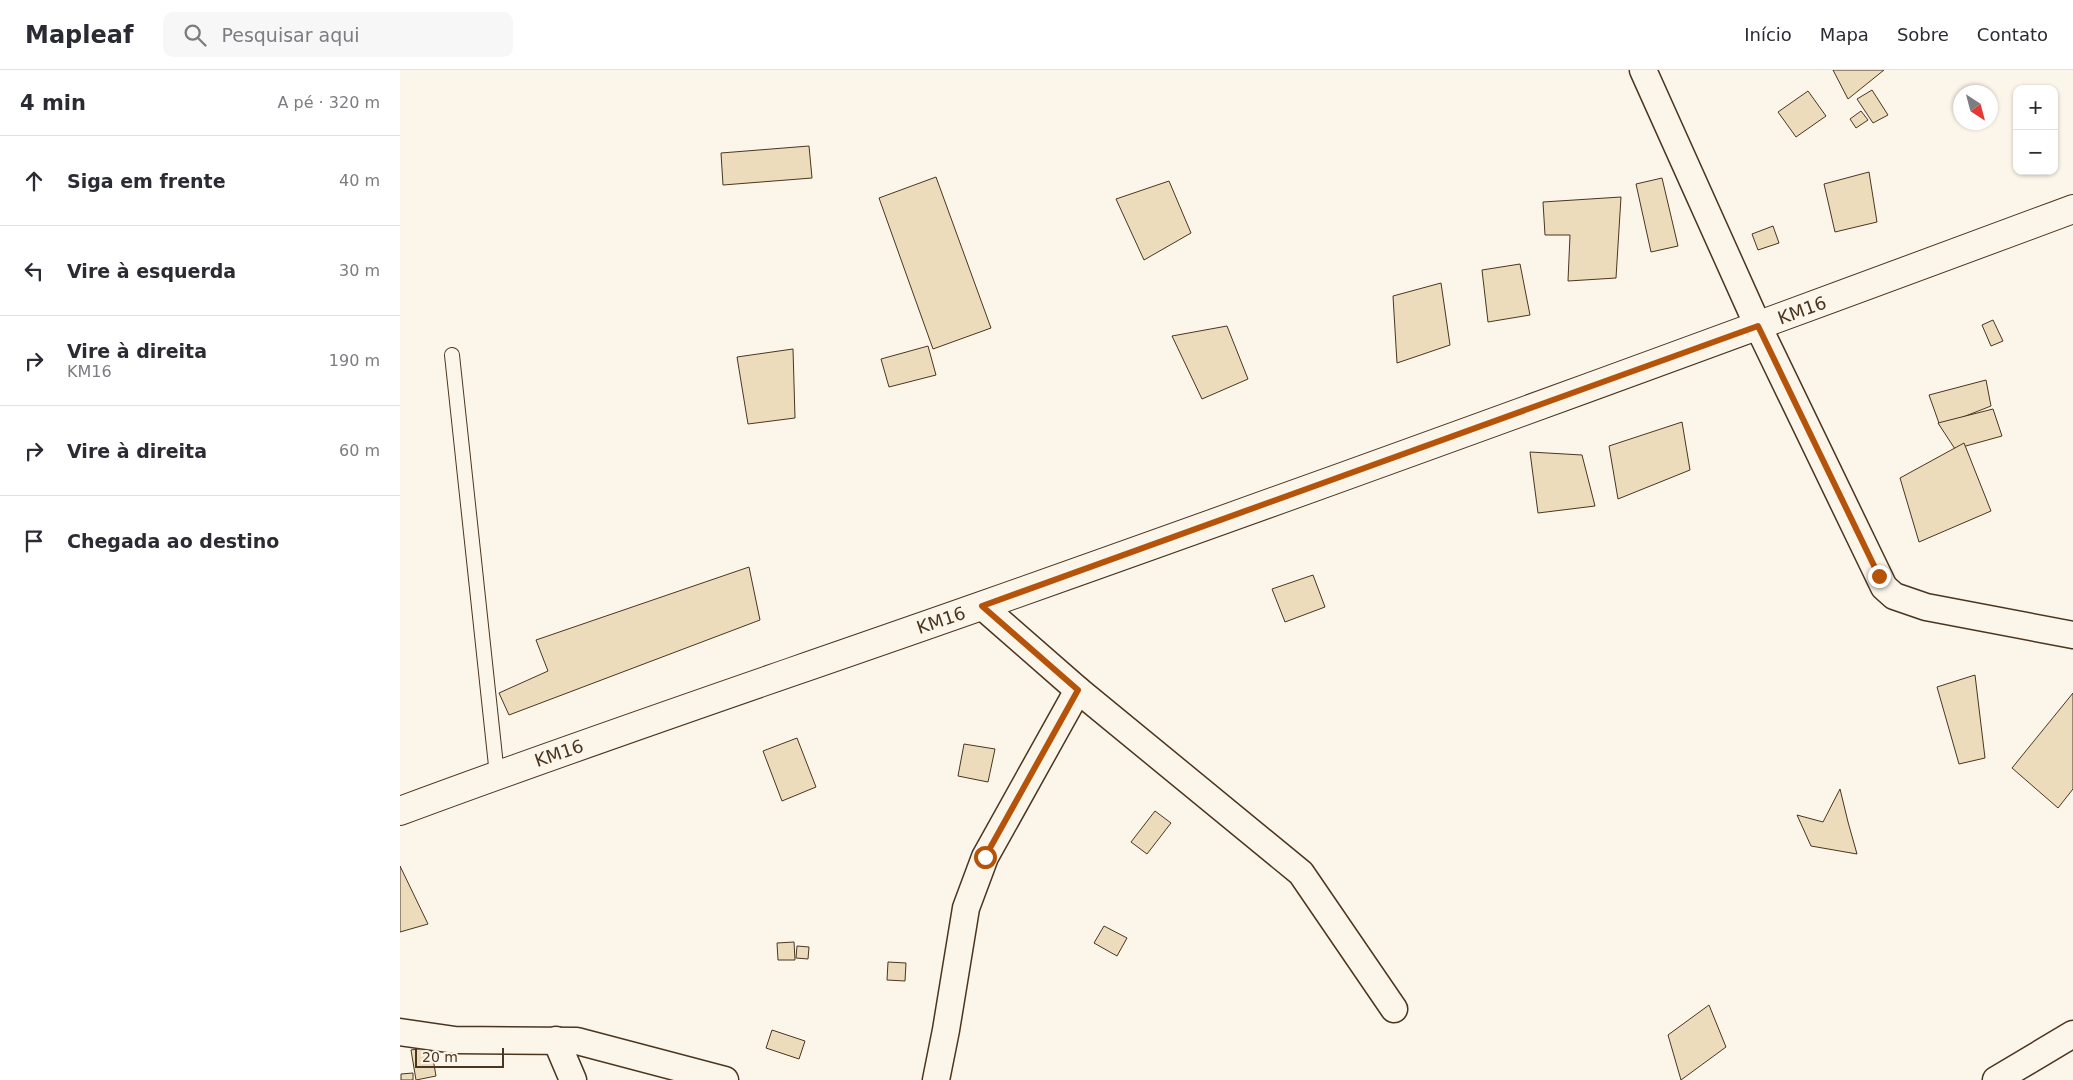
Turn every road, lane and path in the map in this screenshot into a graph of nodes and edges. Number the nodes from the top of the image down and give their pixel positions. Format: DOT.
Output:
graph roads {
  1 [pos="1643,70"];
  2 [pos="2073,209"];
  3 [pos="1758,326"];
  4 [pos="452,355"];
  5 [pos="982,606"];
  6 [pos="2073,635"];
  7 [pos="1078,690"];
  8 [pos="496,775"];
  9 [pos="400,811"];
  10 [pos="1394,1009"];
  11 [pos="400,1032"];
  12 [pos="2073,1034"];
  13 [pos="556,1040"];
  14 [pos="573,1080"];
  15 [pos="725,1080"];
  16 [pos="936,1080"];
  17 [pos="1996,1080"];
  1 -- 3 [label="street"];
  2 -- 3 [label="street, KM16"];
  3 -- 5 [label="street, KM16"];
  3 -- 6 [label="street"];
  4 -- 8 [label="lane"];
  5 -- 7 [label="street"];
  5 -- 8 [label="street, KM16"];
  7 -- 10 [label="street"];
  7 -- 16 [label="street"];
  8 -- 9 [label="street, KM16"];
  11 -- 13 [label="street"];
  12 -- 17 [label="street"];
  13 -- 14 [label="street"];
  13 -- 15 [label="street"];
}
